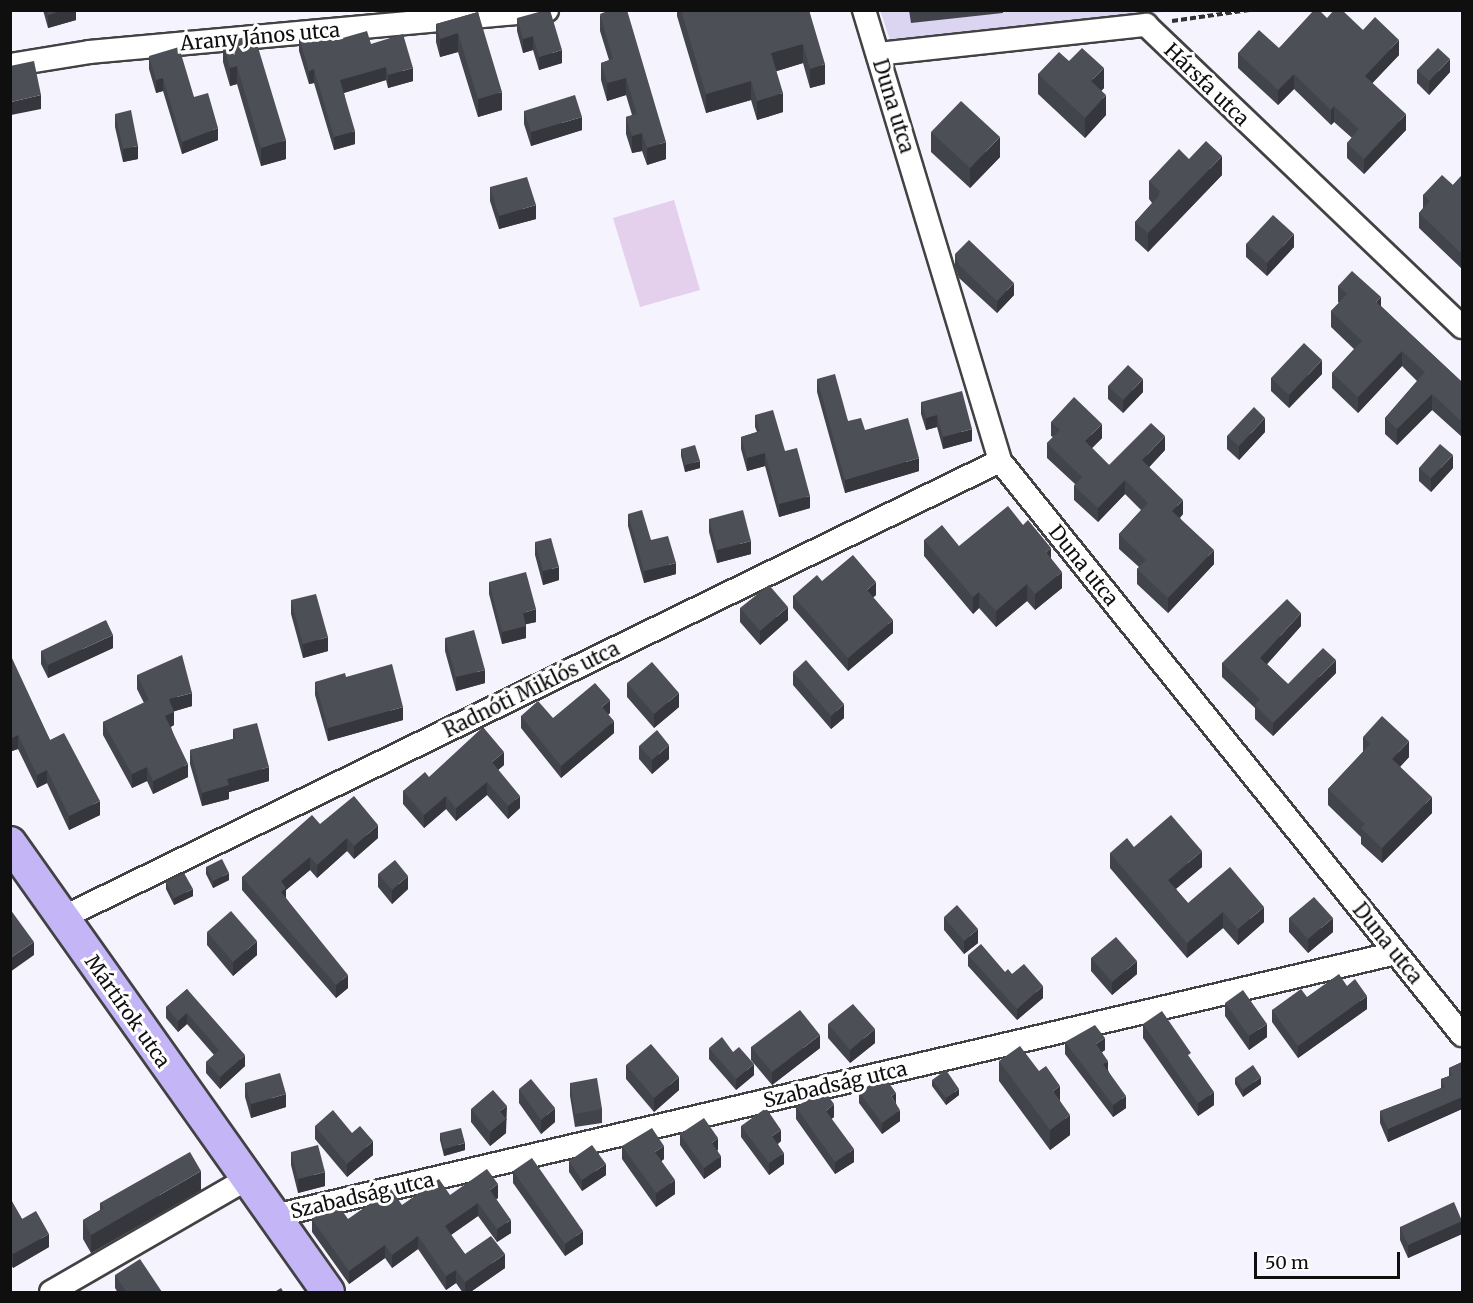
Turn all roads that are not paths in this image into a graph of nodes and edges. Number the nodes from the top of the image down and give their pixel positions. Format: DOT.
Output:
graph roads {
  1 [pos="547,10"];
  2 [pos="864,10"];
  3 [pos="878,54"];
  4 [pos="10,65"];
  5 [pos="1462,327"];
  6 [pos="1000,461"];
  7 [pos="10,843"];
  8 [pos="62,918"];
  9 [pos="1396,953"];
  10 [pos="1462,1035"];
  11 [pos="247,1179"];
  12 [pos="274,1216"];
  13 [pos="51,1293"];
  14 [pos="328,1293"];
  1 -- 4 [label="street, Arany János utca"];
  2 -- 3 [label="street, Duna utca"];
  3 -- 5 [label="street, Hársfa utca"];
  3 -- 6 [label="street, Duna utca"];
  6 -- 8 [label="street, Radnóti Miklós utca"];
  6 -- 9 [label="street, Duna utca"];
  7 -- 8 [label="main road, Mártírok utca"];
  8 -- 11 [label="main road, Mártírok utca"];
  9 -- 10 [label="street, Duna utca"];
  9 -- 12 [label="street, Szabadság utca"];
  11 -- 12 [label="main road, Mártírok utca"];
  11 -- 13 [label="street"];
  12 -- 14 [label="main road, Mártírok utca"];
}
